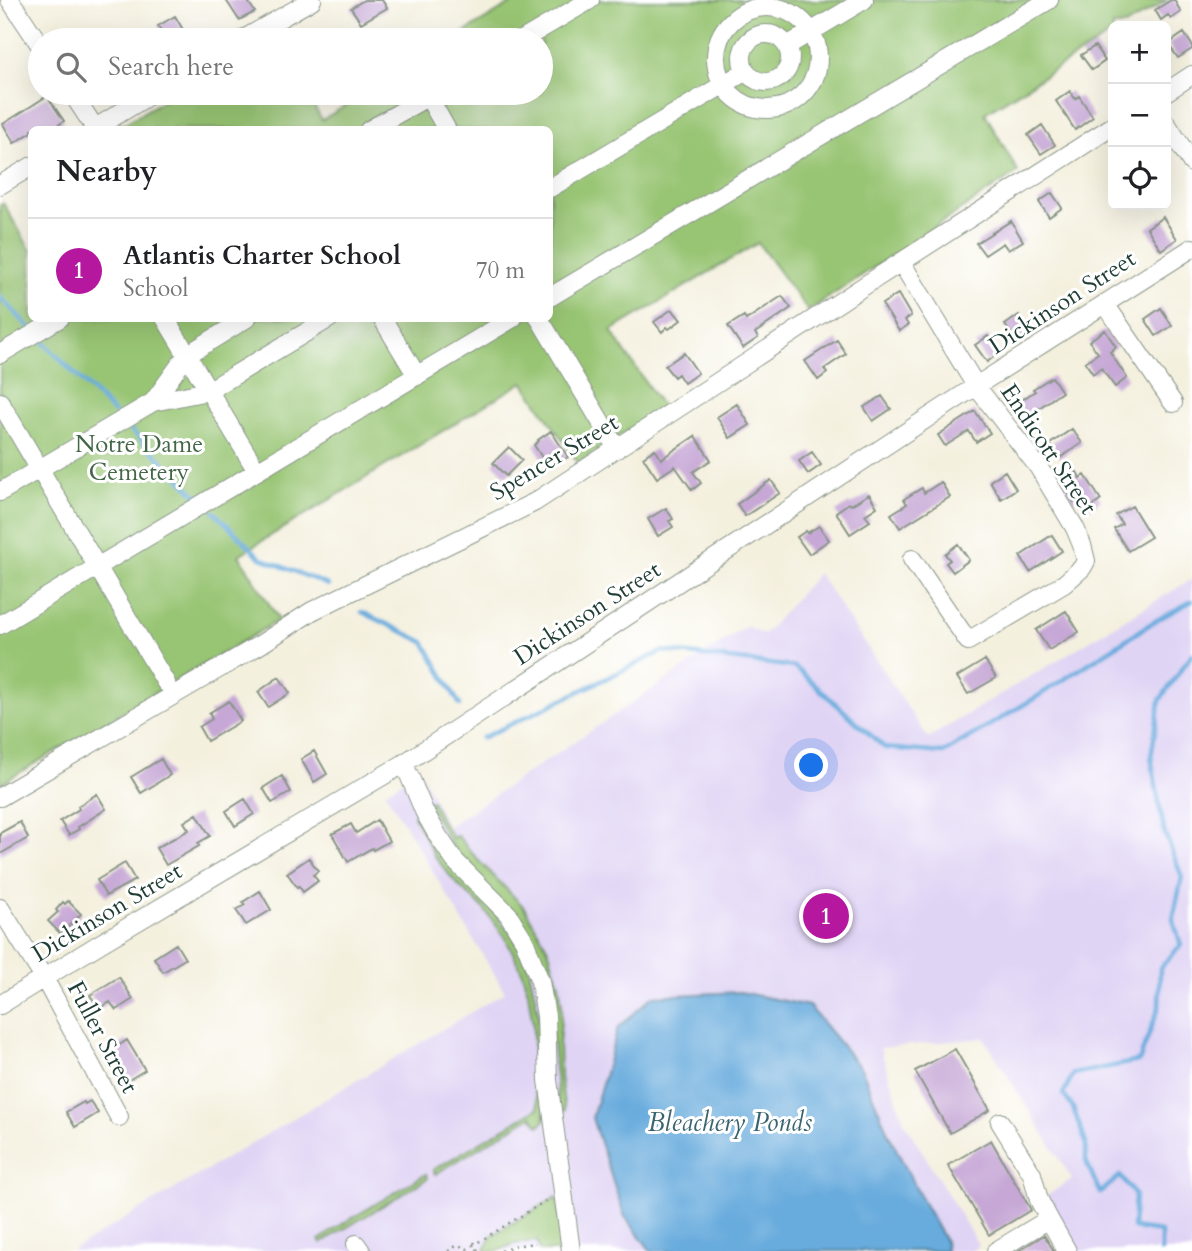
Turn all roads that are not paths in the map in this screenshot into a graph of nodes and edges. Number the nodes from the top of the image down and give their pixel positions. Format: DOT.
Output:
graph roads {
  1 [pos="10,0"];
  2 [pos="312,0"];
  3 [pos="590,0"];
  4 [pos="864,0"];
  5 [pos="1049,0"];
  6 [pos="736,7"];
  7 [pos="29,28"];
  8 [pos="263,28"];
  9 [pos="542,28"];
  10 [pos="811,32"];
  11 [pos="787,46"];
  12 [pos="746,71"];
  13 [pos="1192,75"];
  14 [pos="723,84"];
  15 [pos="1171,89"];
  16 [pos="79,105"];
  17 [pos="133,105"];
  18 [pos="412,105"];
  19 [pos="436,105"];
  20 [pos="92,126"];
  21 [pos="99,126"];
  22 [pos="376,126"];
  23 [pos="445,126"];
  24 [pos="1108,129"];
  25 [pos="1171,131"];
  26 [pos="1192,163"];
  27 [pos="28,168"];
  28 [pos="0,185"];
  29 [pos="553,186"];
  30 [pos="1192,248"];
  31 [pos="901,262"];
  32 [pos="553,295"];
  33 [pos="1105,304"];
  34 [pos="53,322"];
  35 [pos="167,322"];
  36 [pos="241,322"];
  37 [pos="323,322"];
  38 [pos="384,322"];
  39 [pos="506,322"];
  40 [pos="541,322"];
  41 [pos="0,354"];
  42 [pos="187,355"];
  43 [pos="417,376"];
  44 [pos="976,386"];
  45 [pos="208,391"];
  46 [pos="0,402"];
  47 [pos="153,402"];
  48 [pos="1173,403"];
  49 [pos="617,449"];
  50 [pos="39,468"];
  51 [pos="257,471"];
  52 [pos="0,492"];
  53 [pos="912,559"];
  54 [pos="97,567"];
  55 [pos="0,625"];
  56 [pos="166,682"];
  57 [pos="403,764"];
  58 [pos="0,797"];
  59 [pos="0,908"];
  60 [pos="44,978"];
  61 [pos="0,1005"];
  62 [pos="119,1117"];
  63 [pos="1000,1122"];
  64 [pos="1049,1219"];
  65 [pos="572,1251"];
  66 [pos="996,1251"];
  67 [pos="1067,1251"];
  1 -- 7 [label="street"];
  2 -- 8 [label="street"];
  3 -- 9 [label="street"];
  4 -- 10 [label="street"];
  5 -- 32 [label="street"];
  6 -- 10 [label="street"];
  6 -- 14 [label="street"];
  10 -- 11 [label="street"];
  10 -- 14 [label="street"];
  11 -- 12 [label="street"];
  11 -- 12 [label="street"];
  12 -- 14 [label="street"];
  13 -- 15 [label="street"];
  14 -- 29 [label="street"];
  16 -- 20 [label="street"];
  17 -- 21 [label="street"];
  18 -- 22 [label="street"];
  19 -- 23 [label="street"];
  24 -- 31 [label="street, Spencer Street"];
  25 -- 26 [label="street"];
  27 -- 28 [label="street"];
  30 -- 33 [label="street, Dickinson Street"];
  31 -- 44 [label="street, Endicott Street"];
  31 -- 49 [label="street, Spencer Street"];
  33 -- 44 [label="street, Dickinson Street"];
  33 -- 48 [label="street"];
  34 -- 41 [label="street"];
  35 -- 42 [label="street"];
  36 -- 42 [label="street"];
  37 -- 45 [label="street"];
  38 -- 43 [label="street"];
  39 -- 43 [label="street"];
  40 -- 49 [label="street"];
  42 -- 45 [label="street"];
  42 -- 47 [label="street"];
  43 -- 51 [label="street"];
  44 -- 53 [label="street, Endicott Street"];
  44 -- 57 [label="street, Dickinson Street"];
  45 -- 47 [label="street"];
  45 -- 51 [label="street"];
  46 -- 50 [label="street"];
  47 -- 50 [label="street"];
  49 -- 58 [label="street, Spencer Street"];
  50 -- 52 [label="street"];
  50 -- 54 [label="street"];
  51 -- 54 [label="street"];
  54 -- 55 [label="street"];
  54 -- 56 [label="street"];
  57 -- 60 [label="street, Dickinson Street"];
  57 -- 65 [label="street"];
  59 -- 60 [label="street, Fuller Street"];
  60 -- 61 [label="street, Dickinson Street"];
  60 -- 62 [label="street, Fuller Street"];
  63 -- 64 [label="street"];
  64 -- 66 [label="street"];
  64 -- 67 [label="street"];
}
